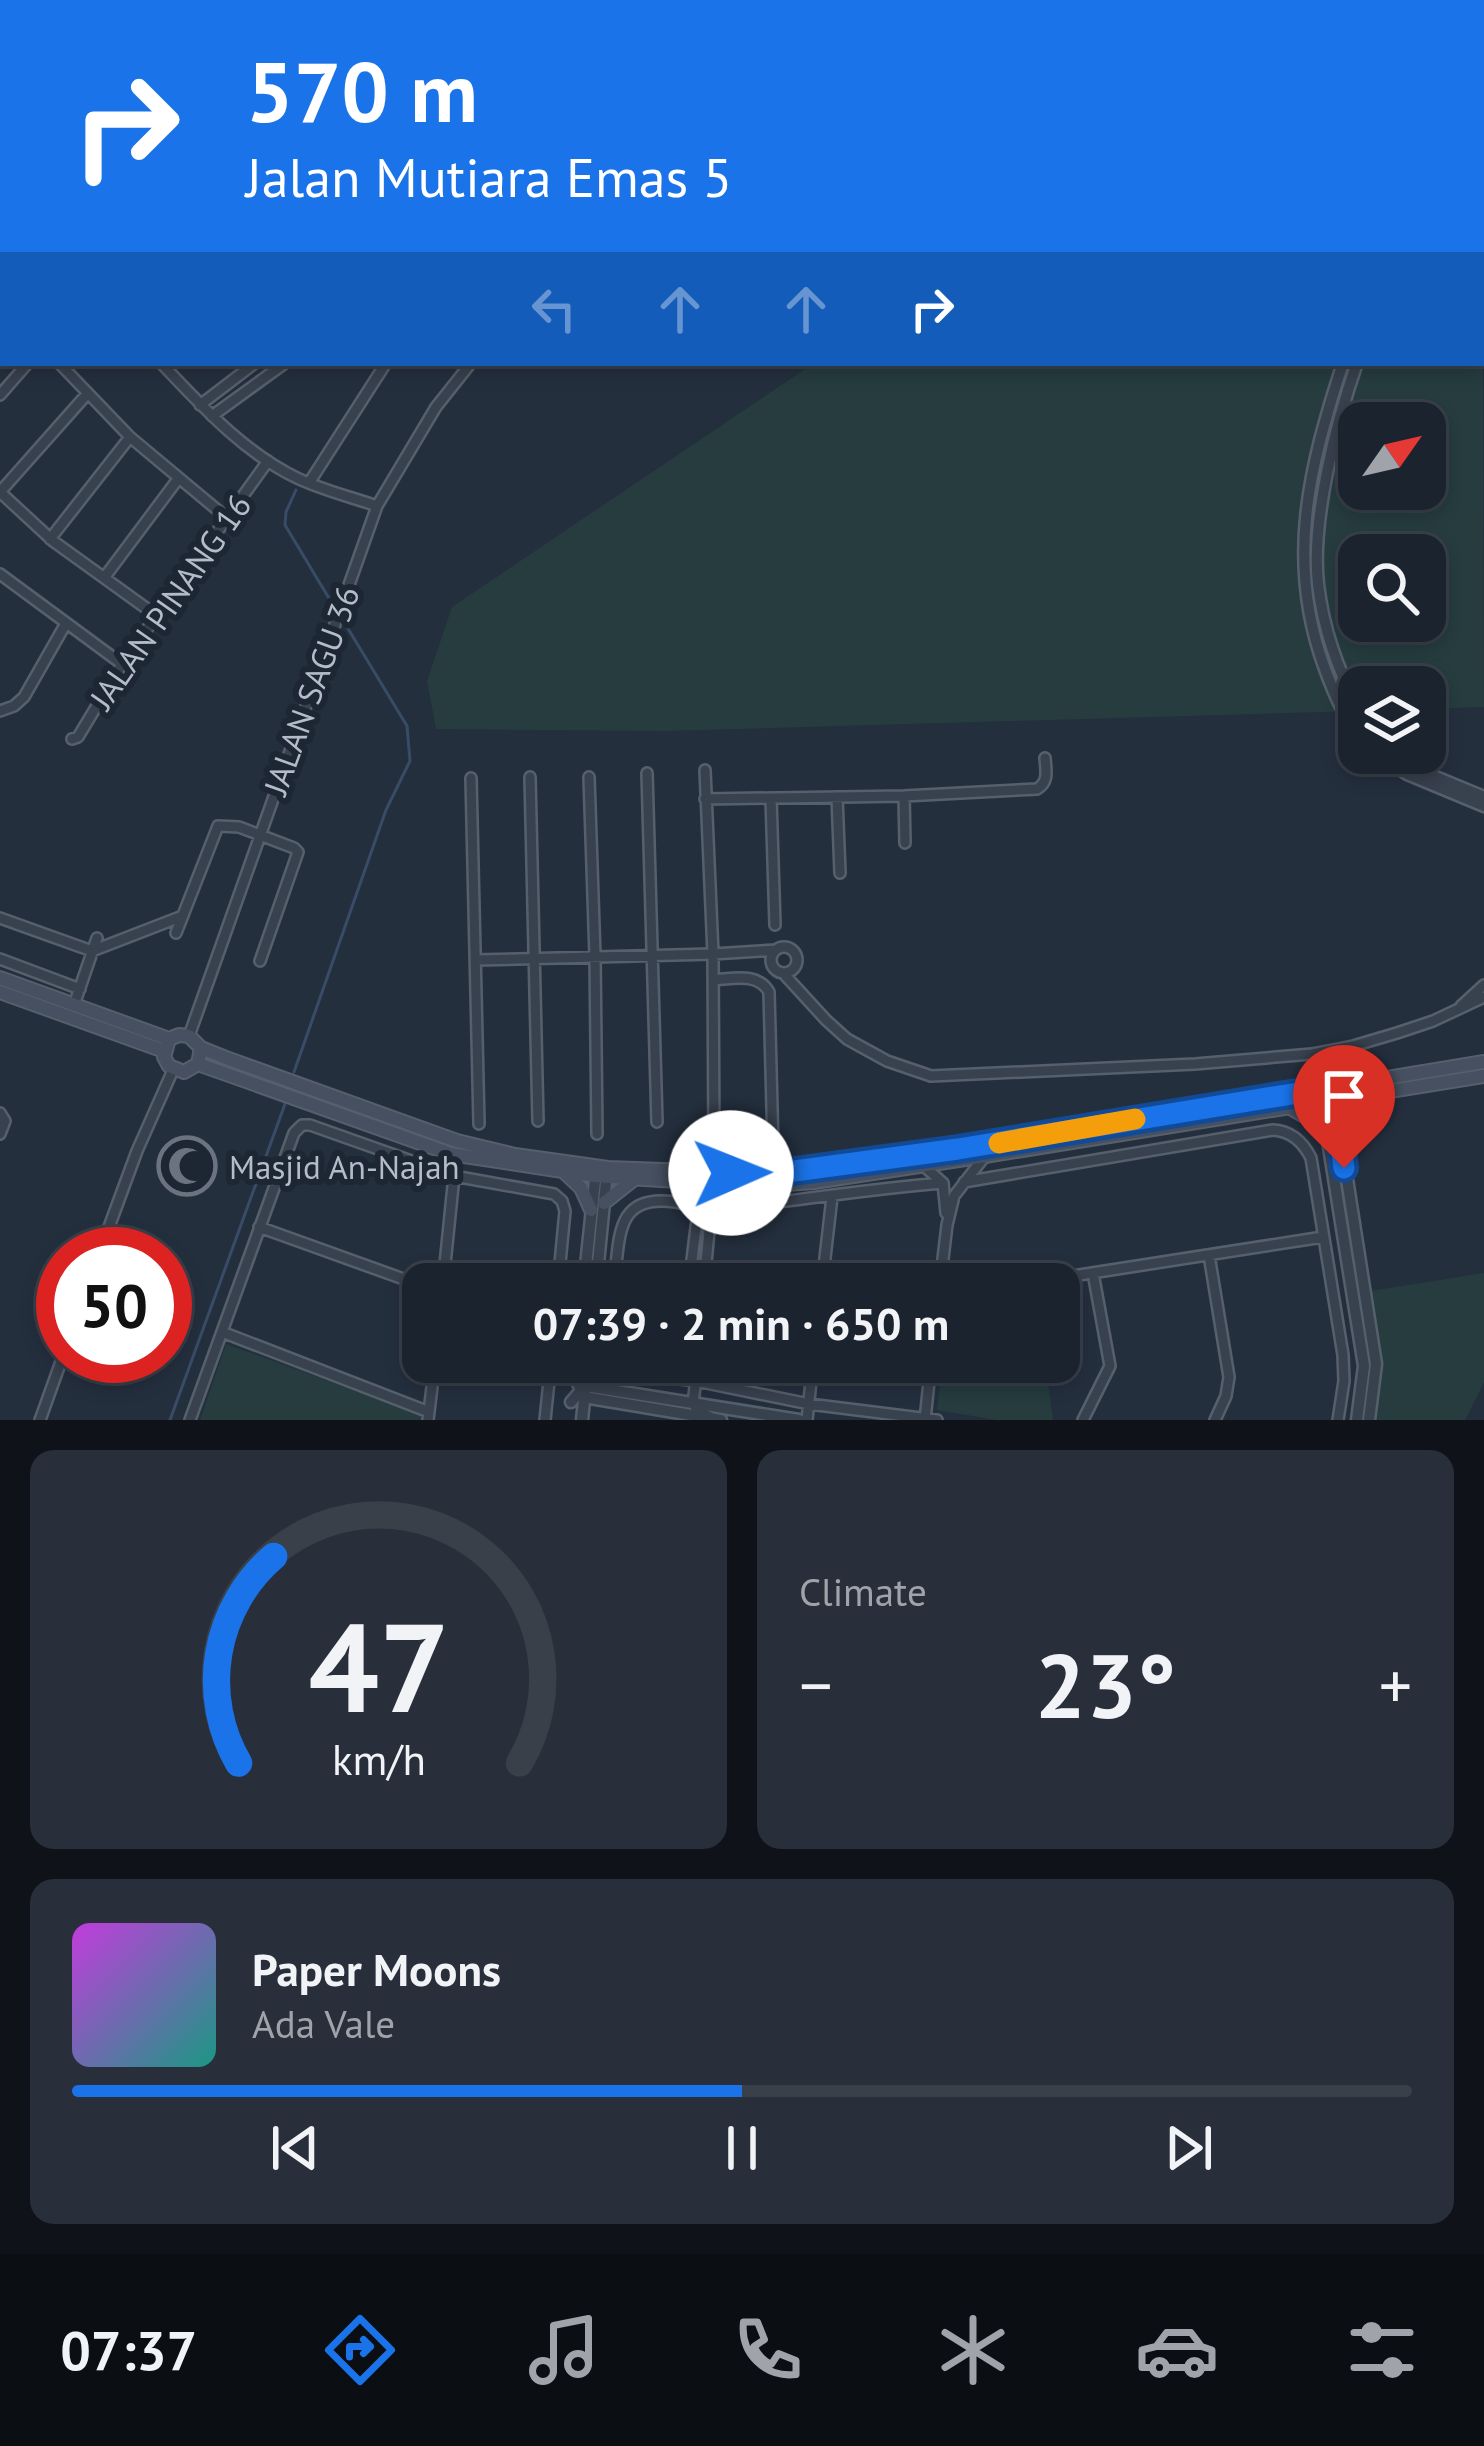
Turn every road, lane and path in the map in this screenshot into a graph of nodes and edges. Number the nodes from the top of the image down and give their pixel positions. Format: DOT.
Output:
graph roads {
  1 [pos="25,366"];
  2 [pos="62,366"];
  3 [pos="163,366"];
  4 [pos="251,366"];
  5 [pos="281,366"];
  6 [pos="379,366"];
  7 [pos="469,366"];
  8 [pos="1342,366"];
  9 [pos="1356,366"];
  10 [pos="88,393"];
  11 [pos="0,395"];
  12 [pos="200,405"];
  13 [pos="212,416"];
  14 [pos="130,437"];
  15 [pos="268,461"];
  16 [pos="178,479"];
  17 [pos="309,483"];
  18 [pos="0,492"];
  19 [pos="377,506"];
  20 [pos="227,518"];
  21 [pos="50,539"];
  22 [pos="0,574"];
  23 [pos="104,578"];
  24 [pos="157,616"];
  25 [pos="65,625"];
  26 [pos="122,664"];
  27 [pos="1340,666"];
  28 [pos="1338,699"];
  29 [pos="0,711"];
  30 [pos="71,740"];
  31 [pos="1046,758"];
  32 [pos="705,770"];
  33 [pos="647,773"];
  34 [pos="1407,774"];
  35 [pos="1426,774"];
  36 [pos="530,777"];
  37 [pos="589,777"];
  38 [pos="471,778"];
  39 [pos="967,793"];
  40 [pos="904,796"];
  41 [pos="836,797"];
  42 [pos="771,798"];
  43 [pos="705,799"];
  44 [pos="1484,802"];
  45 [pos="966,810"];
  46 [pos="259,835"];
  47 [pos="904,843"];
  48 [pos="840,873"];
  49 [pos="182,916"];
  50 [pos="0,918"];
  51 [pos="775,925"];
  52 [pos="176,932"];
  53 [pos="97,938"];
  54 [pos="776,950"];
  55 [pos="92,951"];
  56 [pos="653,954"];
  57 [pos="717,954"];
  58 [pos="596,956"];
  59 [pos="0,959"];
  60 [pos="534,959"];
  61 [pos="476,960"];
  62 [pos="260,961"];
  63 [pos="771,964"];
  64 [pos="796,965"];
  65 [pos="783,973"];
  66 [pos="0,978"];
  67 [pos="713,980"];
  68 [pos="1484,986"];
  69 [pos="80,988"];
  70 [pos="0,992"];
  71 [pos="805,996"];
  72 [pos="1484,997"];
  73 [pos="74,1005"];
  74 [pos="1461,1006"];
  75 [pos="189,1036"];
  76 [pos="166,1045"];
  77 [pos="201,1048"];
  78 [pos="1484,1062"];
  79 [pos="198,1064"];
  80 [pos="173,1070"];
  81 [pos="1484,1076"];
  82 [pos="1376,1093"];
  83 [pos="1327,1095"];
  84 [pos="1290,1108"];
  85 [pos="0,1113"];
  86 [pos="538,1121"];
  87 [pos="657,1122"];
  88 [pos="479,1124"];
  89 [pos="0,1134"];
  90 [pos="596,1134"];
  91 [pos="1335,1141"];
  92 [pos="713,1144"];
  93 [pos="773,1147"];
  94 [pos="985,1156"];
  95 [pos="922,1165"];
  96 [pos="602,1172"];
  97 [pos="564,1173"];
  98 [pos="454,1176"];
  99 [pos="634,1179"];
  100 [pos="964,1182"];
  101 [pos="943,1183"];
  102 [pos="705,1184"];
  103 [pos="832,1197"];
  104 [pos="598,1206"];
  105 [pos="693,1208"];
  106 [pos="711,1210"];
  107 [pos="947,1225"];
  108 [pos="109,1227"];
  109 [pos="259,1227"];
  110 [pos="1323,1237"];
  111 [pos="1208,1255"];
  112 [pos="445,1263"];
  113 [pos="560,1263"];
  114 [pos="588,1263"];
  115 [pos="597,1263"];
  116 [pos="617,1263"];
  117 [pos="690,1263"];
  118 [pos="706,1263"];
  119 [pos="824,1263"];
  120 [pos="942,1263"];
  121 [pos="1093,1273"];
  122 [pos="1080,1275"];
  123 [pos="402,1278"];
  124 [pos="222,1332"];
  125 [pos="53,1383"];
  126 [pos="433,1383"];
  127 [pos="548,1383"];
  128 [pos="573,1383"];
  129 [pos="580,1383"];
  130 [pos="584,1383"];
  131 [pos="696,1383"];
  132 [pos="706,1383"];
  133 [pos="810,1383"];
  134 [pos="930,1383"];
  135 [pos="583,1391"];
  136 [pos="571,1402"];
  137 [pos="693,1403"];
  138 [pos="808,1404"];
  139 [pos="429,1416"];
  140 [pos="929,1419"];
  141 [pos="40,1420"];
  142 [pos="190,1420"];
  143 [pos="545,1420"];
  144 [pos="568,1420"];
  145 [pos="582,1420"];
  146 [pos="716,1420"];
  147 [pos="803,1420"];
  148 [pos="1083,1420"];
  149 [pos="1215,1420"];
  150 [pos="1338,1420"];
  151 [pos="1357,1420"];
  152 [pos="1369,1420"];
  1 -- 11 [label="street"];
  2 -- 10 [label="street"];
  3 -- 12 [label="street"];
  4 -- 12 [label="street"];
  5 -- 13 [label="street"];
  6 -- 17 [label="street"];
  7 -- 19 [label="street, JALAN SAGU 36"];
  8 -- 28 [label="street"];
  9 -- 27 [label="street"];
  10 -- 14 [label="street"];
  10 -- 18 [label="street"];
  12 -- 13 [label="street"];
  13 -- 15 [label="street"];
  14 -- 16 [label="street"];
  14 -- 21 [label="street"];
  15 -- 17 [label="street"];
  15 -- 20 [label="street, JALAN PINANG 16"];
  16 -- 20 [label="street"];
  16 -- 23 [label="street"];
  17 -- 19 [label="street"];
  18 -- 21 [label="street"];
  19 -- 46 [label="street, JALAN SAGU 36"];
  20 -- 24 [label="street, JALAN PINANG 16"];
  21 -- 23 [label="street"];
  22 -- 25 [label="street"];
  23 -- 24 [label="street"];
  24 -- 26 [label="street, JALAN PINANG 16"];
  25 -- 26 [label="street"];
  25 -- 29 [label="street"];
  26 -- 30 [label="street, JALAN PINANG 16"];
  31 -- 39 [label="street"];
  32 -- 43 [label="street"];
  33 -- 56 [label="street"];
  34 -- 44 [label="street"];
  35 -- 44 [label="street"];
  36 -- 60 [label="street"];
  37 -- 58 [label="street"];
  38 -- 61 [label="street"];
  39 -- 40 [label="street"];
  39 -- 45 [label="street"];
  40 -- 41 [label="street"];
  40 -- 47 [label="street"];
  41 -- 42 [label="street"];
  41 -- 48 [label="street"];
  42 -- 43 [label="street"];
  42 -- 51 [label="street"];
  43 -- 57 [label="street"];
  46 -- 49 [label="street"];
  46 -- 62 [label="street"];
  46 -- 75 [label="street, JALAN SAGU 36"];
  49 -- 52 [label="street"];
  49 -- 55 [label="street"];
  50 -- 55 [label="street"];
  53 -- 55 [label="street"];
  54 -- 57 [label="street"];
  54 -- 63 [label="street"];
  54 -- 64 [label="street"];
  55 -- 69 [label="street"];
  56 -- 57 [label="street"];
  56 -- 58 [label="street"];
  56 -- 87 [label="street"];
  57 -- 63 [label="street"];
  57 -- 67 [label="street"];
  58 -- 60 [label="street"];
  58 -- 90 [label="street"];
  59 -- 69 [label="street"];
  60 -- 61 [label="street"];
  60 -- 86 [label="street"];
  61 -- 88 [label="street"];
  63 -- 65 [label="street"];
  64 -- 65 [label="street"];
  64 -- 71 [label="street"];
  65 -- 71 [label="street"];
  66 -- 73 [label="main road"];
  67 -- 92 [label="street"];
  67 -- 93 [label="street"];
  68 -- 74 [label="street"];
  69 -- 73 [label="street"];
  70 -- 76 [label="main road"];
  71 -- 74 [label="street"];
  72 -- 74 [label="street"];
  73 -- 76 [label="main road"];
  75 -- 76 [label="main road"];
  75 -- 77 [label="main road"];
  76 -- 80 [label="main road"];
  77 -- 79 [label="main road"];
  77 -- 96 [label="main road"];
  78 -- 83 [label="main road"];
  79 -- 80 [label="main road"];
  79 -- 97 [label="main road"];
  80 -- 108 [label="street"];
  81 -- 82 [label="main road"];
  82 -- 83 [label="main road"];
  82 -- 91 [label="main road"];
  83 -- 84 [label="main road"];
  83 -- 91 [label="street"];
  83 -- 96 [label="main road"];
  84 -- 91 [label="main road"];
  84 -- 94 [label="main road"];
  85 -- 89 [label="street"];
  91 -- 151 [label="street"];
  91 -- 152 [label="street"];
  94 -- 95 [label="main road"];
  94 -- 100 [label="street"];
  95 -- 101 [label="street"];
  95 -- 102 [label="main road"];
  96 -- 97 [label="main road"];
  96 -- 99 [label="main road"];
  96 -- 104 [label="street"];
  97 -- 104 [label="main road"];
  98 -- 109 [label="street"];
  98 -- 112 [label="street"];
  98 -- 113 [label="street"];
  99 -- 102 [label="main road"];
  99 -- 104 [label="main road"];
  100 -- 107 [label="street"];
  100 -- 110 [label="street"];
  101 -- 103 [label="street"];
  101 -- 107 [label="street"];
  102 -- 105 [label="street"];
  103 -- 106 [label="street"];
  103 -- 119 [label="street"];
  104 -- 114 [label="street"];
  104 -- 115 [label="street"];
  105 -- 106 [label="street"];
  105 -- 116 [label="street"];
  105 -- 117 [label="street"];
  106 -- 118 [label="street"];
  107 -- 120 [label="street"];
  109 -- 123 [label="street"];
  109 -- 124 [label="street"];
  110 -- 111 [label="street"];
  110 -- 150 [label="street"];
  111 -- 121 [label="street"];
  111 -- 149 [label="street"];
  121 -- 122 [label="street"];
  121 -- 148 [label="street"];
  124 -- 139 [label="street"];
  124 -- 142 [label="street"];
  125 -- 141 [label="street"];
  126 -- 139 [label="street"];
  127 -- 143 [label="street"];
  128 -- 136 [label="street"];
  129 -- 135 [label="street"];
  130 -- 135 [label="street"];
  131 -- 137 [label="street"];
  132 -- 138 [label="street"];
  133 -- 138 [label="street"];
  134 -- 140 [label="street"];
  135 -- 136 [label="street"];
  135 -- 137 [label="street"];
  135 -- 145 [label="street"];
  135 -- 146 [label="street"];
  136 -- 144 [label="street"];
  137 -- 146 [label="street"];
  137 -- 147 [label="street"];
  138 -- 140 [label="street"];
  138 -- 147 [label="street"];
}
